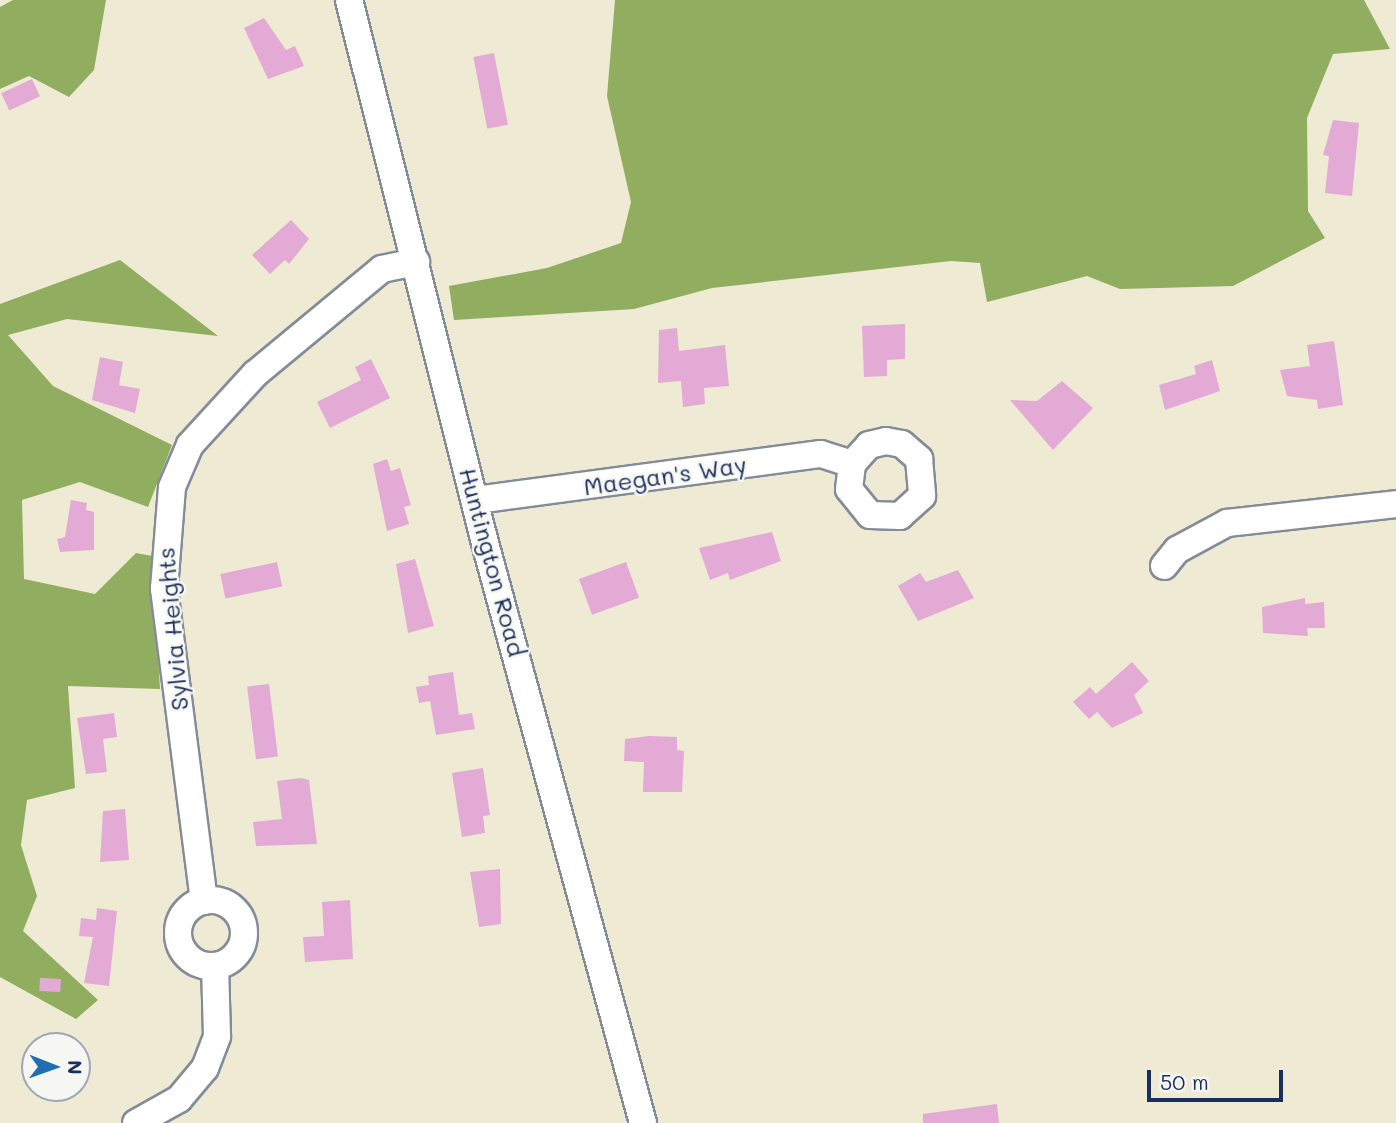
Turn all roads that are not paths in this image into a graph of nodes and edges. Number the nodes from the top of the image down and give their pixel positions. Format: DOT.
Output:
graph roads {
  1 [pos="349,0"];
  2 [pos="416,262"];
  3 [pos="852,464"];
  4 [pos="475,500"];
  5 [pos="1396,504"];
  6 [pos="1164,566"];
  7 [pos="204,901"];
  8 [pos="215,966"];
  9 [pos="136,1123"];
  10 [pos="643,1123"];
  1 -- 2 [label="street, Huntington Road"];
  2 -- 4 [label="street, Huntington Road"];
  2 -- 7 [label="street, Sylvia Heights"];
  3 -- 4 [label="street, Maegan's Way"];
  4 -- 10 [label="street, Huntington Road"];
  5 -- 6 [label="street"];
  7 -- 8 [label="street"];
  7 -- 8 [label="street"];
  8 -- 9 [label="street"];
}
